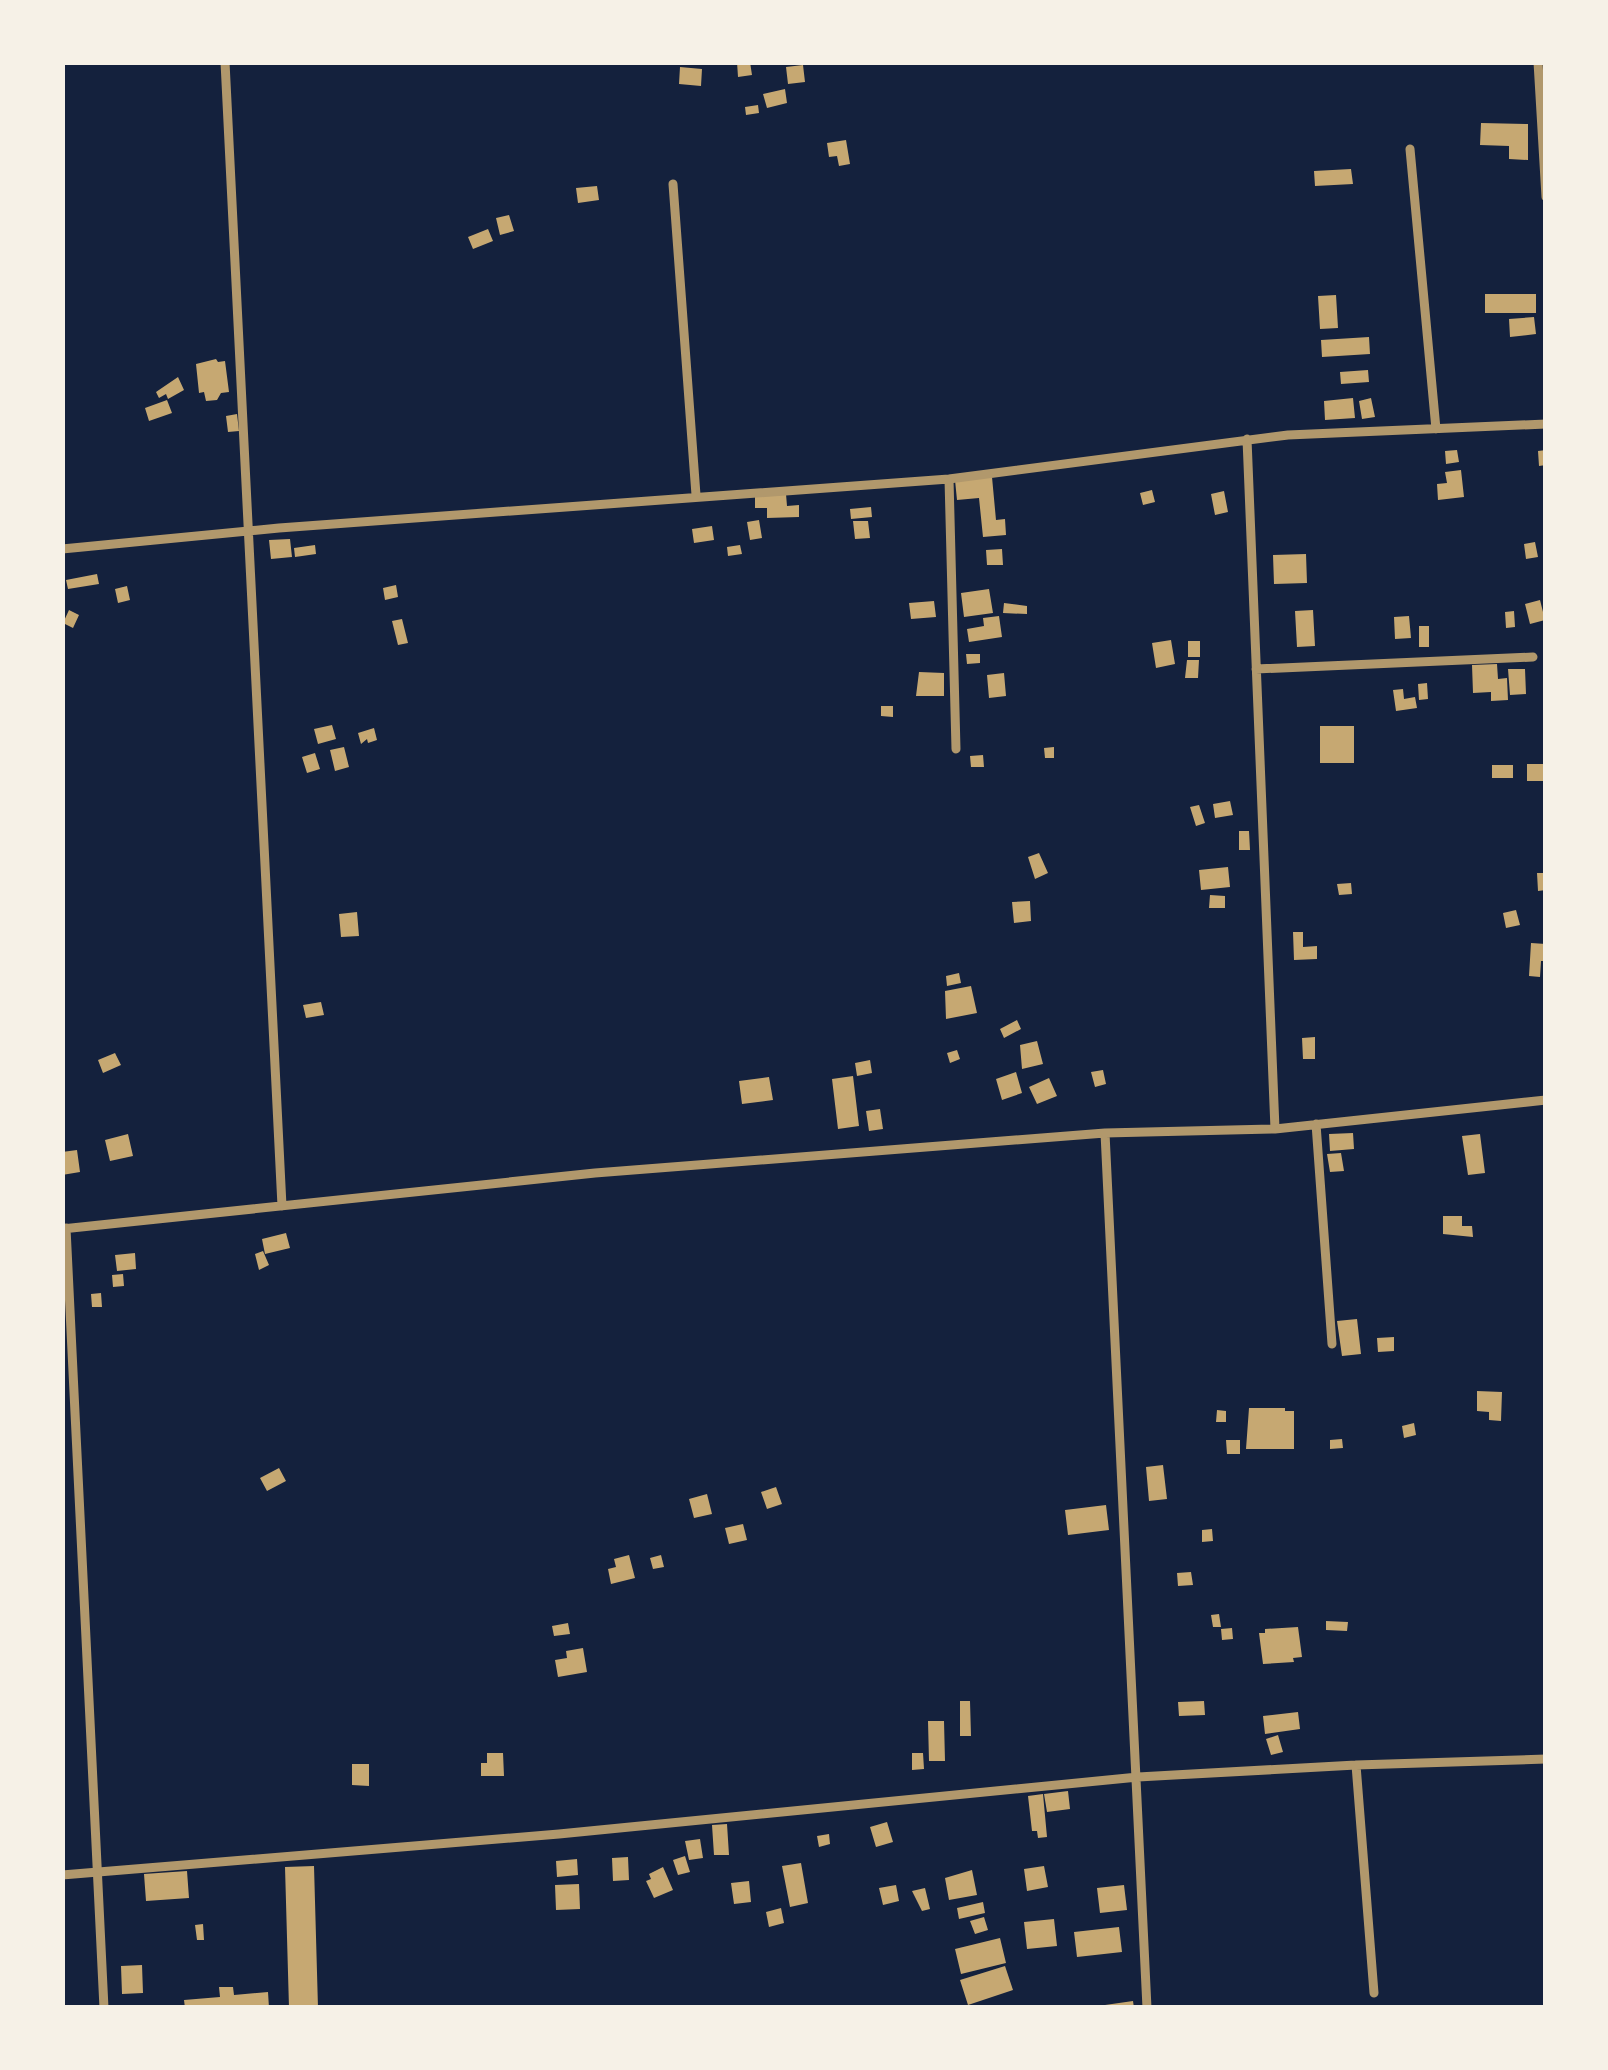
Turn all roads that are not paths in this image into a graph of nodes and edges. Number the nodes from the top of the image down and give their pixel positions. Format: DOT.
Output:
graph roads {
  1 [pos="225,62"];
  2 [pos="1538,62"];
  3 [pos="1410,149"];
  4 [pos="673,184"];
  5 [pos="1546,198"];
  6 [pos="1546,424"];
  7 [pos="1436,429"];
  8 [pos="1247,439"];
  9 [pos="949,479"];
  10 [pos="696,495"];
  11 [pos="251,530"];
  12 [pos="62,548"];
  13 [pos="1533,657"];
  14 [pos="1256,669"];
  15 [pos="956,749"];
  16 [pos="1546,1100"];
  17 [pos="1316,1124"];
  18 [pos="1275,1129"];
  19 [pos="1105,1133"];
  20 [pos="282,1206"];
  21 [pos="64,1228"];
  22 [pos="1332,1344"];
  23 [pos="1546,1760"];
  24 [pos="1356,1765"];
  25 [pos="1138,1777"];
  26 [pos="98,1871"];
  27 [pos="62,1875"];
  28 [pos="1374,1994"];
  29 [pos="104,2008"];
  30 [pos="1147,2008"];
  1 -- 11 [label="street"];
  2 -- 5 [label="street"];
  3 -- 7 [label="street"];
  4 -- 10 [label="street"];
  6 -- 7 [label="street"];
  7 -- 8 [label="street"];
  8 -- 9 [label="street"];
  8 -- 14 [label="street"];
  9 -- 10 [label="street"];
  9 -- 15 [label="street"];
  10 -- 11 [label="street"];
  11 -- 12 [label="street"];
  11 -- 20 [label="street"];
  13 -- 14 [label="street"];
  14 -- 18 [label="street"];
  16 -- 17 [label="street"];
  17 -- 18 [label="street"];
  17 -- 22 [label="street"];
  18 -- 19 [label="street"];
  19 -- 20 [label="street"];
  19 -- 25 [label="street"];
  20 -- 21 [label="street"];
  21 -- 26 [label="street"];
  23 -- 24 [label="street"];
  24 -- 25 [label="street"];
  24 -- 28 [label="street"];
  25 -- 26 [label="street"];
  25 -- 30 [label="street"];
  26 -- 27 [label="street"];
  26 -- 29 [label="street"];
}
